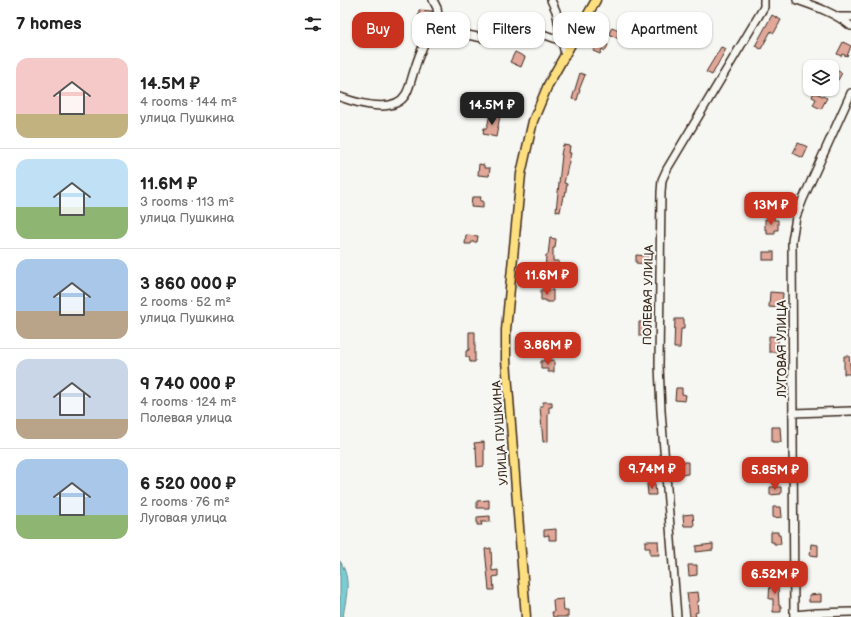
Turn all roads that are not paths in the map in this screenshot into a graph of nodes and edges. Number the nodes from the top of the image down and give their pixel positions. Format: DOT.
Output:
graph roads {
  1 [pos="433,0"];
  2 [pos="551,0"];
  3 [pos="596,0"];
  4 [pos="764,0"];
  5 [pos="798,0"];
  6 [pos="822,0"];
  7 [pos="819,7"];
  8 [pos="438,12"];
  9 [pos="556,12"];
  10 [pos="838,16"];
  11 [pos="851,17"];
  12 [pos="851,26"];
  13 [pos="470,36"];
  14 [pos="553,38"];
  15 [pos="422,48"];
  16 [pos="564,48"];
  17 [pos="565,55"];
  18 [pos="851,93"];
  19 [pos="340,97"];
  20 [pos="851,411"];
  21 [pos="793,413"];
  22 [pos="851,612"];
  23 [pos="794,616"];
  24 [pos="526,617"];
  25 [pos="677,617"];
  1 -- 8 [label="street"];
  2 -- 9 [label="street"];
  3 -- 17 [label="main road, УЛИЦА ПУШКИНА"];
  4 -- 25 [label="street, ПОЛЕВАЯ УЛИЦА"];
  5 -- 7 [label="street"];
  6 -- 7 [label="street"];
  7 -- 10 [label="street"];
  10 -- 11 [label="street"];
  10 -- 12 [label="street"];
  13 -- 14 [label="street"];
  15 -- 19 [label="street"];
  16 -- 17 [label="street"];
  17 -- 24 [label="main road, УЛИЦА ПУШКИНА"];
  18 -- 21 [label="street, ЛУГОВАЯ УЛИЦА"];
  20 -- 21 [label="street"];
  21 -- 23 [label="street, ЛУГОВАЯ УЛИЦА"];
  22 -- 23 [label="street"];
}
